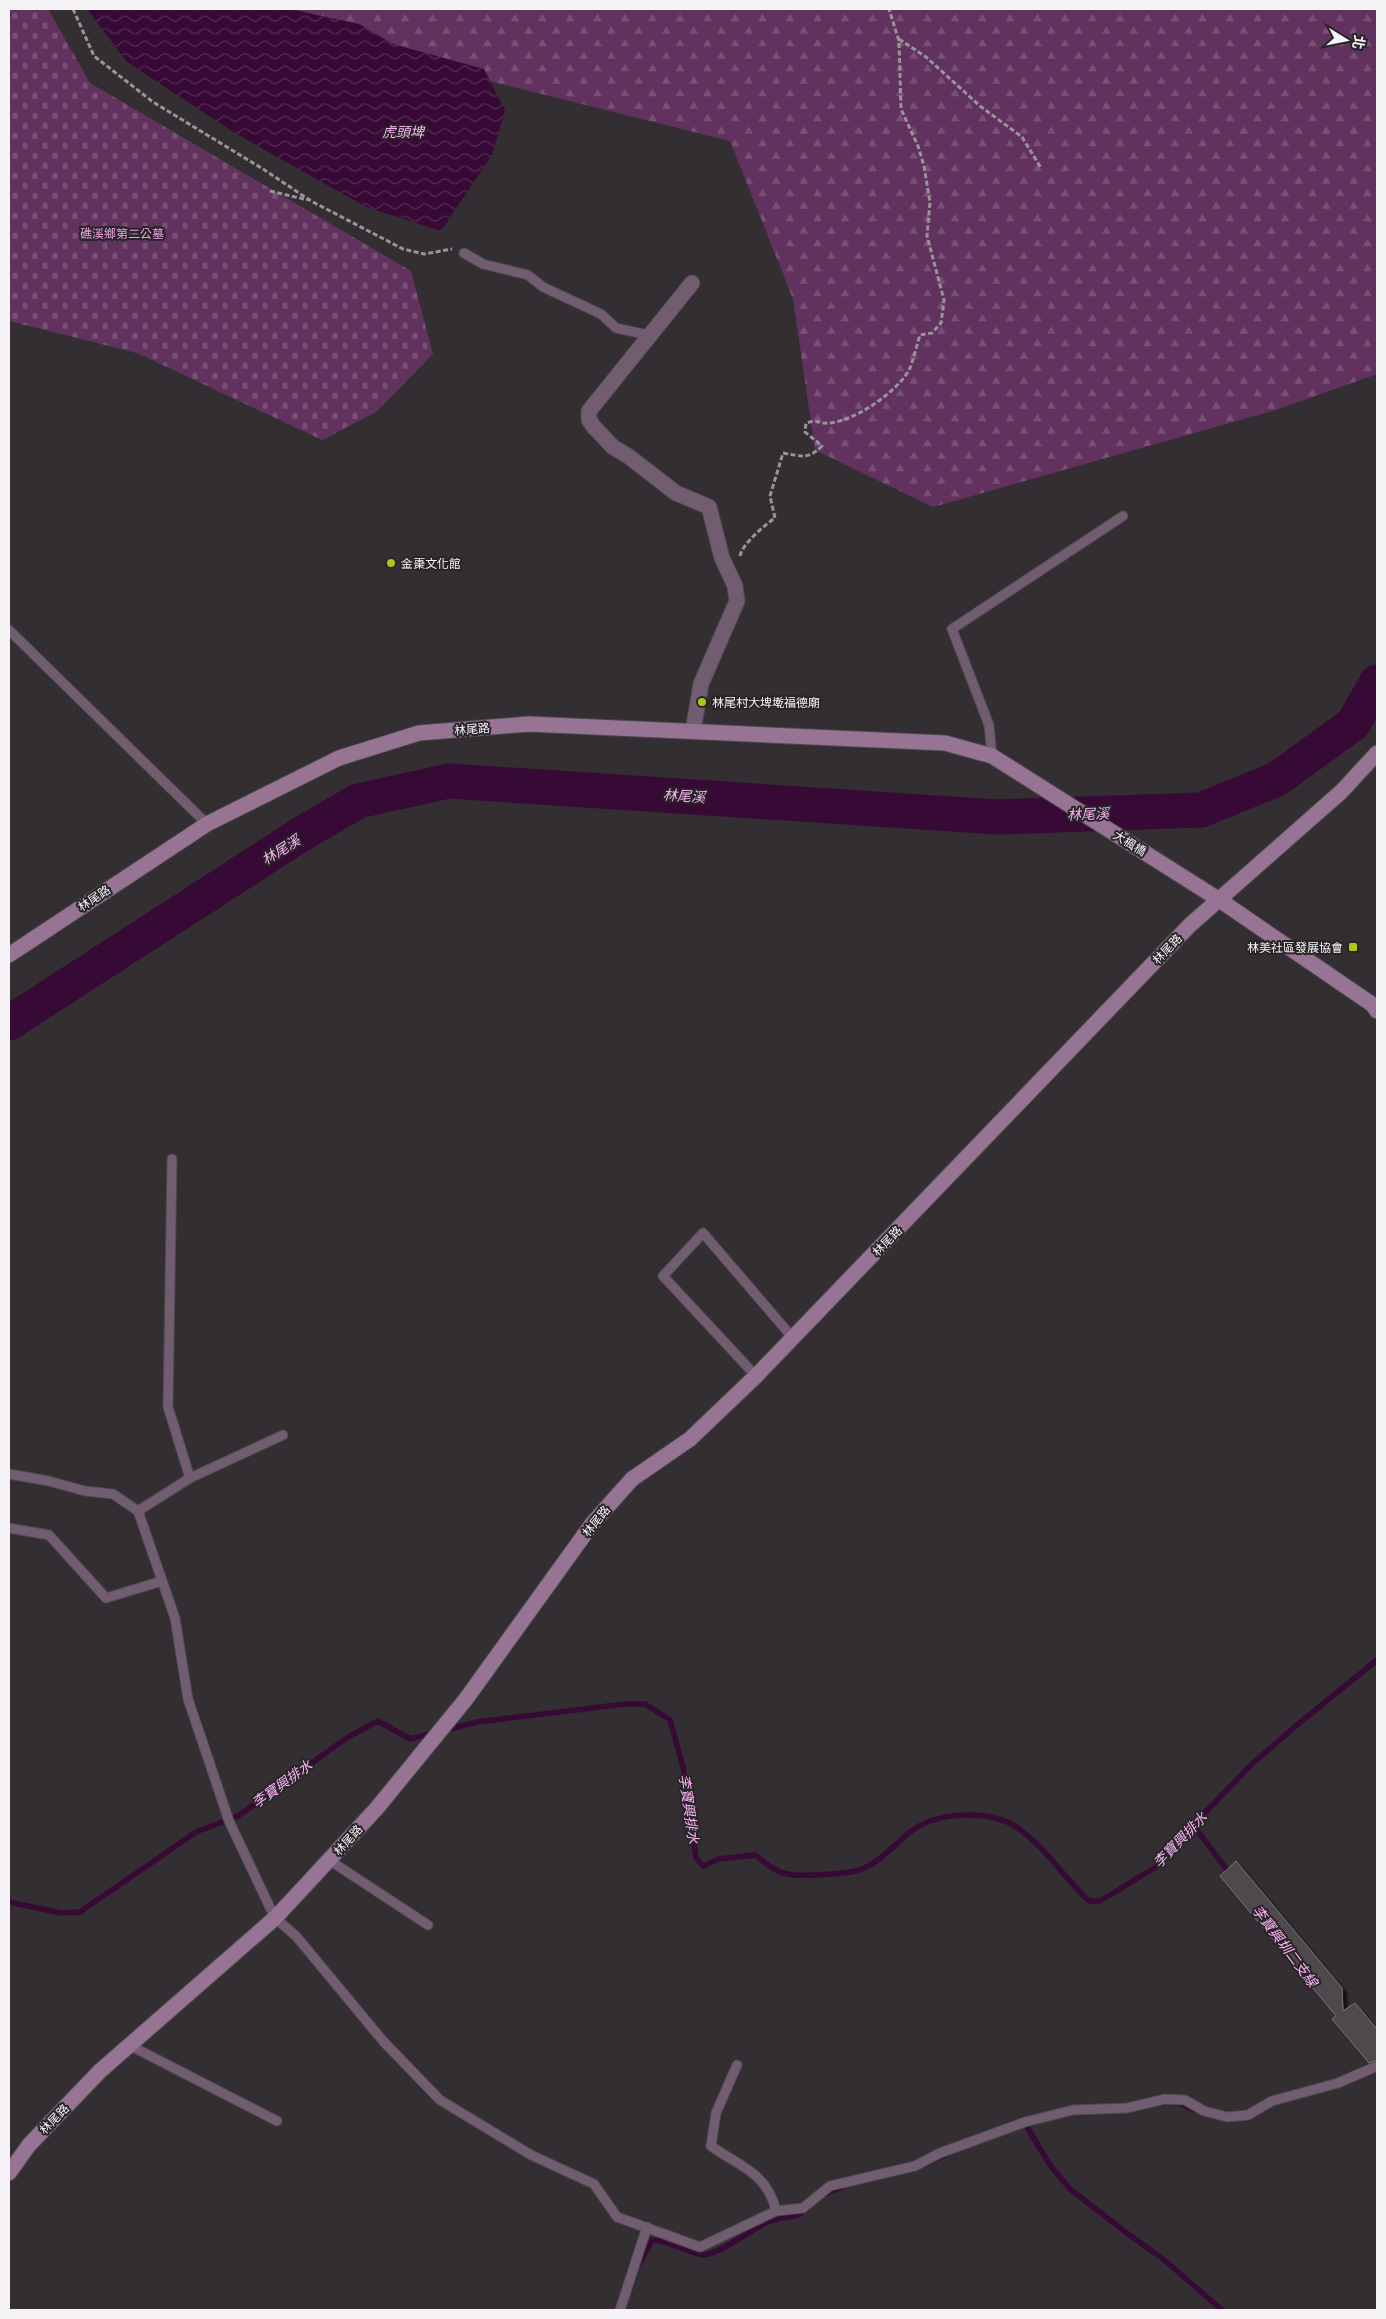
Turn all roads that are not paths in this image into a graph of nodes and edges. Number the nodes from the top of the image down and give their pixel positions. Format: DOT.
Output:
graph roads {
  1 [pos="464,252"];
  2 [pos="692,283"];
  3 [pos="648,335"];
  4 [pos="1123,516"];
  5 [pos="9,630"];
  6 [pos="693,731"];
  7 [pos="1377,753"];
  8 [pos="992,756"];
  9 [pos="207,824"];
  10 [pos="1218,899"];
  11 [pos="9,955"];
  12 [pos="1377,1011"];
  13 [pos="172,1159"];
  14 [pos="793,1338"];
  15 [pos="756,1376"];
  16 [pos="283,1435"];
  17 [pos="9,1474"];
  18 [pos="190,1478"];
  19 [pos="138,1511"];
  20 [pos="9,1528"];
  21 [pos="162,1581"];
  22 [pos="329,1860"];
  23 [pos="274,1918"];
  24 [pos="428,1925"];
  25 [pos="129,2045"];
  26 [pos="737,2065"];
  27 [pos="1377,2066"];
  28 [pos="277,2120"];
  29 [pos="9,2173"];
  30 [pos="776,2210"];
  31 [pos="647,2227"];
  32 [pos="620,2310"];
  1 -- 3 [label="lane"];
  2 -- 3 [label="street"];
  3 -- 6 [label="street"];
  4 -- 8 [label="lane"];
  5 -- 9 [label="lane"];
  6 -- 8 [label="street, 林尾路"];
  6 -- 9 [label="street, 林尾路"];
  7 -- 10 [label="street, 林尾路"];
  8 -- 10 [label="street, 大楓橋"];
  9 -- 11 [label="street, 林尾路"];
  10 -- 12 [label="street"];
  10 -- 14 [label="street, 林尾路"];
  13 -- 18 [label="lane"];
  14 -- 15 [label="street, 林尾路"];
  14 -- 15 [label="lane"];
  15 -- 22 [label="street, 林尾路"];
  16 -- 18 [label="lane"];
  17 -- 19 [label="lane"];
  18 -- 19 [label="lane"];
  19 -- 21 [label="lane"];
  20 -- 21 [label="lane"];
  21 -- 23 [label="lane"];
  22 -- 23 [label="street, 林尾路"];
  22 -- 24 [label="lane"];
  23 -- 25 [label="street, 林尾路"];
  23 -- 31 [label="lane"];
  25 -- 28 [label="lane"];
  25 -- 29 [label="street, 林尾路"];
  26 -- 30 [label="lane"];
  27 -- 30 [label="lane"];
  30 -- 31 [label="lane"];
  31 -- 32 [label="lane"];
}
